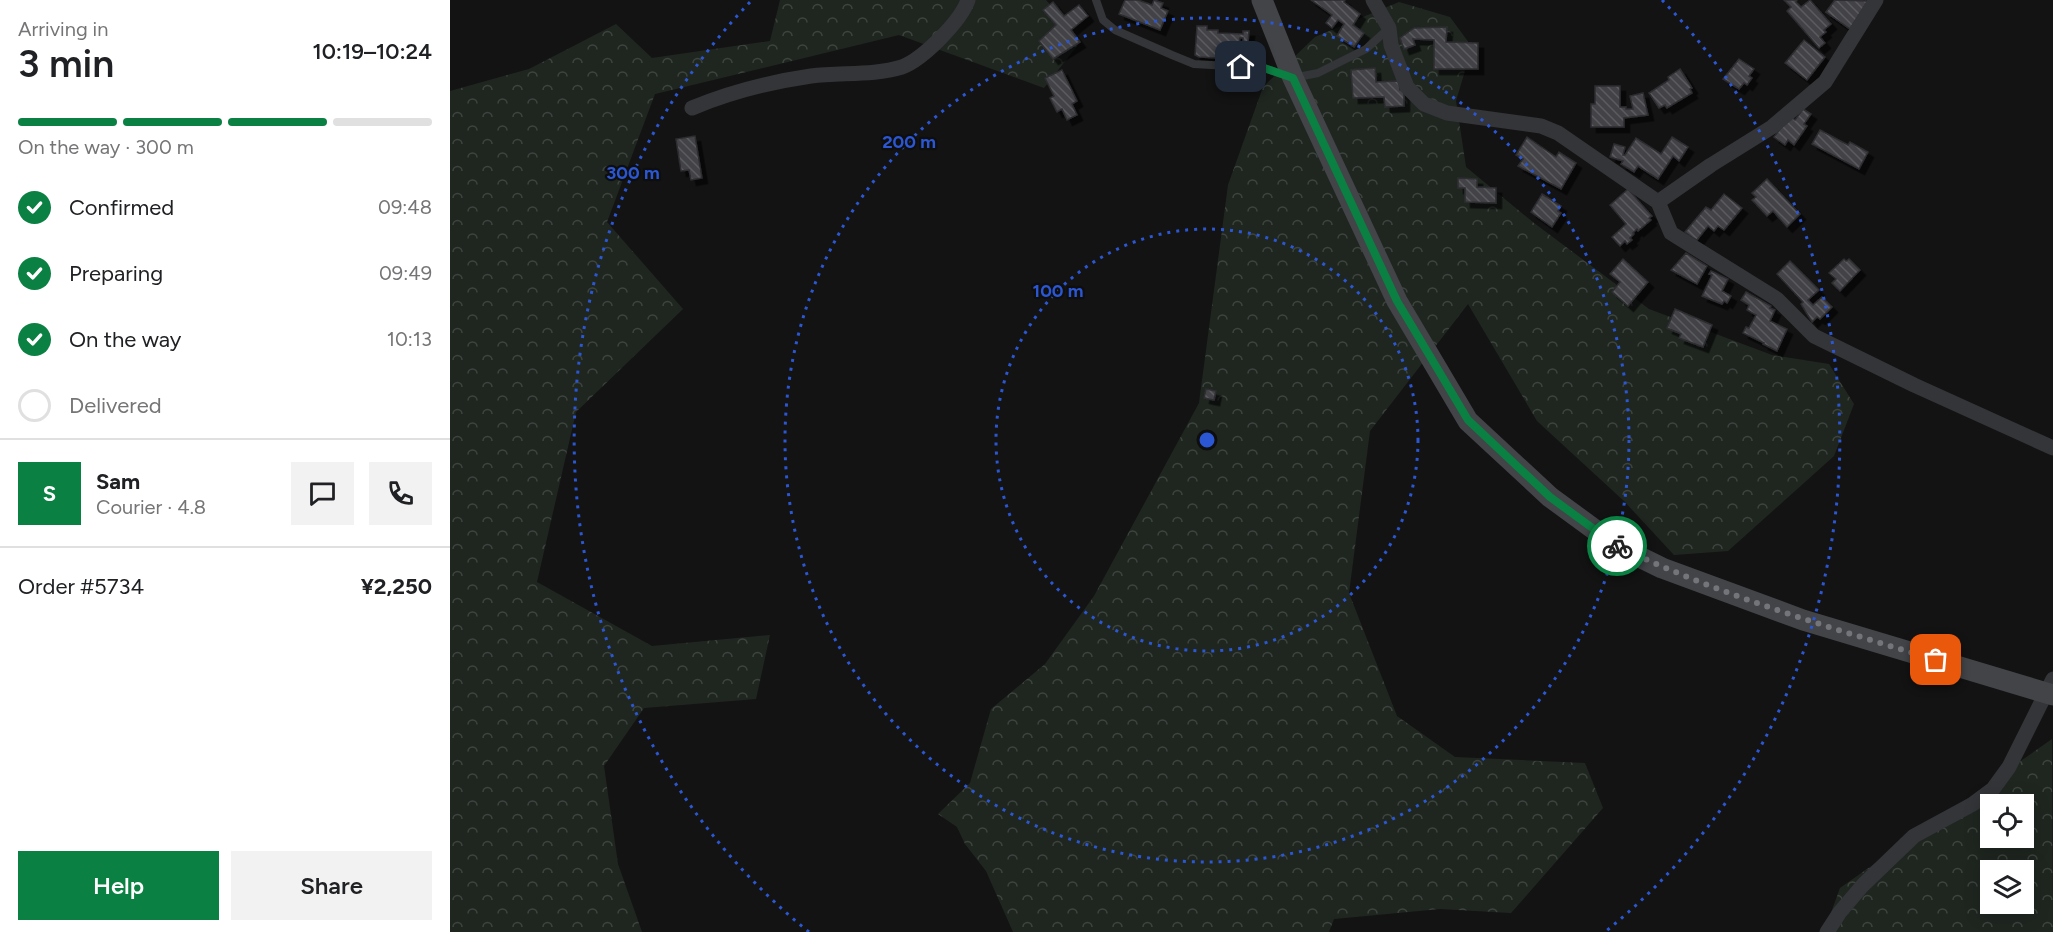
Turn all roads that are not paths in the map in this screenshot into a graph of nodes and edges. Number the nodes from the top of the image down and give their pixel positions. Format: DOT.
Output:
graph roads {
  1 [pos="968,0"];
  2 [pos="1096,0"];
  3 [pos="1262,0"];
  4 [pos="1373,0"];
  5 [pos="1876,0"];
  6 [pos="1389,28"];
  7 [pos="1293,78"];
  8 [pos="692,108"];
  9 [pos="1658,202"];
  10 [pos="2053,448"];
  11 [pos="2051,690"];
  12 [pos="1827,932"];
  1 -- 8 [label="street"];
  2 -- 7 [label="lane"];
  3 -- 7 [label="street"];
  4 -- 6 [label="street"];
  5 -- 9 [label="street"];
  6 -- 7 [label="lane"];
  6 -- 9 [label="street"];
  7 -- 11 [label="street"];
  9 -- 10 [label="street"];
  11 -- 12 [label="street"];
}
